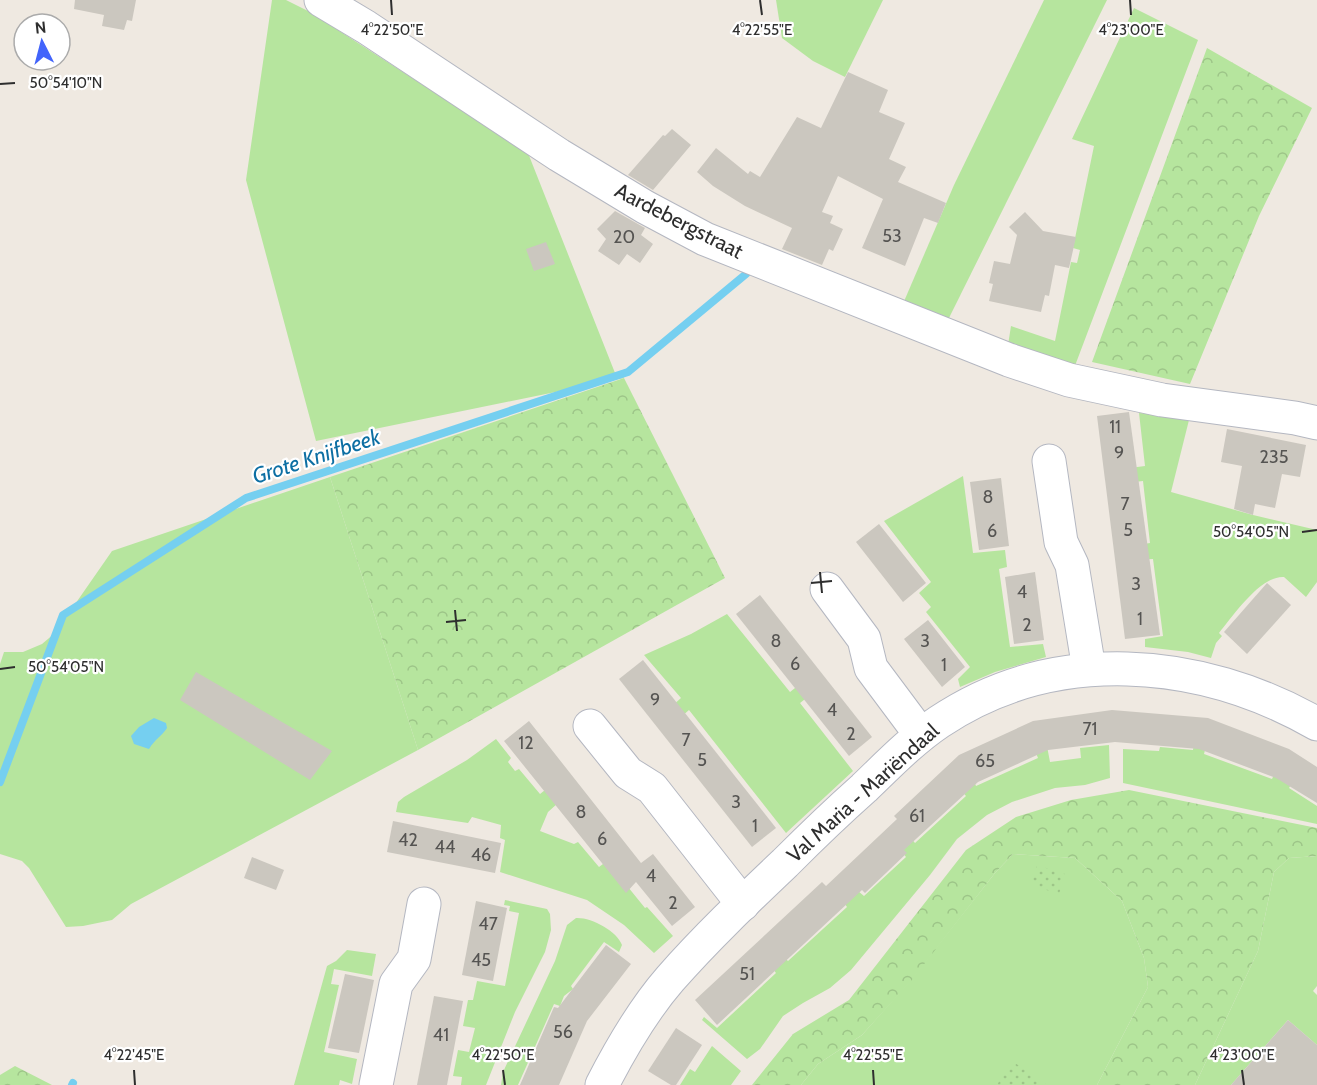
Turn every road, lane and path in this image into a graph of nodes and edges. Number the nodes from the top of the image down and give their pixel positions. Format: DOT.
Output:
graph roads {
  1 [pos="321,0"];
  2 [pos="1317,423"];
  3 [pos="1049,461"];
  4 [pos="827,589"];
  5 [pos="1089,669"];
  6 [pos="1317,724"];
  7 [pos="590,726"];
  8 [pos="921,735"];
  9 [pos="424,904"];
  10 [pos="743,904"];
  11 [pos="376,1085"];
  12 [pos="602,1085"];
  1 -- 2 [label="street, Aardebergstraat"];
  3 -- 5 [label="street"];
  4 -- 8 [label="street"];
  5 -- 6 [label="street, Val Maria - Mariëndaal"];
  5 -- 8 [label="street, Val Maria - Mariëndaal"];
  7 -- 10 [label="street"];
  8 -- 10 [label="street, Val Maria - Mariëndaal"];
  9 -- 11 [label="street"];
  10 -- 12 [label="street, Val Maria - Mariëndaal"];
}
